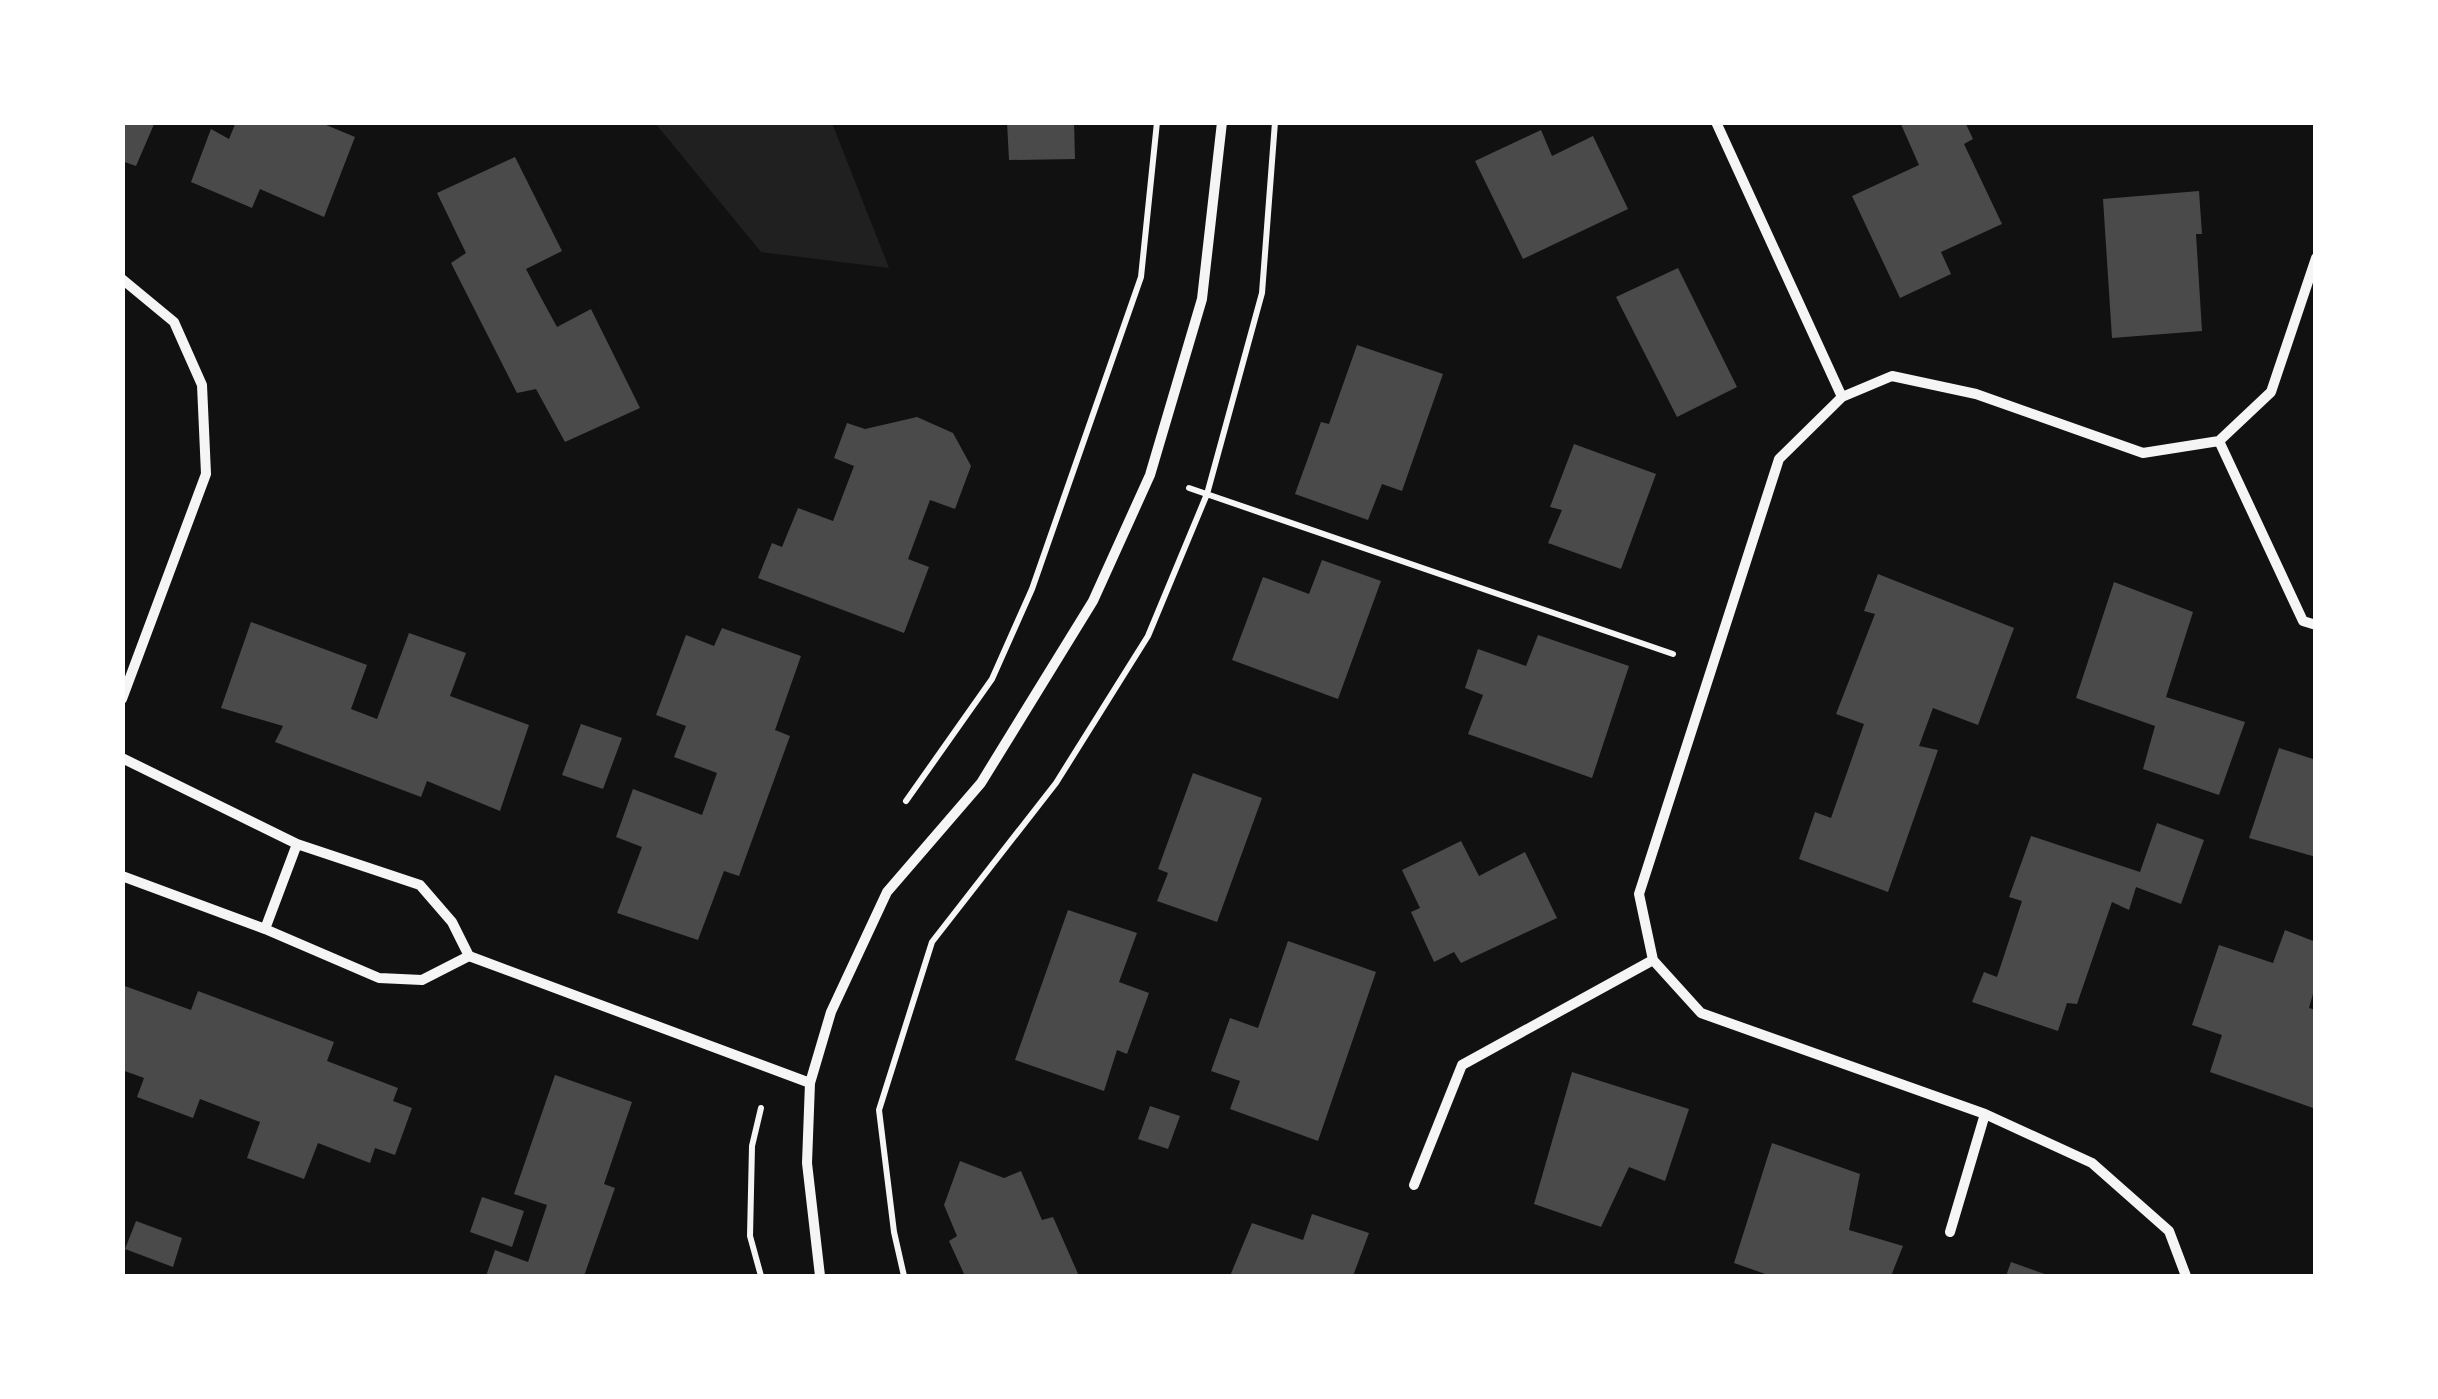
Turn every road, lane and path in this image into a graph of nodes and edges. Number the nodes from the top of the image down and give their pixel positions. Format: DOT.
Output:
graph roads {
  1 [pos="1157,122"];
  2 [pos="1222,122"];
  3 [pos="1276,122"];
  4 [pos="1716,122"];
  5 [pos="2316,258"];
  6 [pos="122,279"];
  7 [pos="1842,398"];
  8 [pos="2219,441"];
  9 [pos="1150,474"];
  10 [pos="1206,494"];
  11 [pos="2316,625"];
  12 [pos="1712,667"];
  13 [pos="122,700"];
  14 [pos="122,758"];
  15 [pos="902,807"];
  16 [pos="298,844"];
  17 [pos="122,876"];
  18 [pos="265,929"];
  19 [pos="469,956"];
  20 [pos="1653,960"];
  21 [pos="770,1068"];
  22 [pos="810,1083"];
  23 [pos="1985,1114"];
  24 [pos="1414,1184"];
  25 [pos="1950,1232"];
  26 [pos="762,1276"];
  27 [pos="820,1276"];
  28 [pos="904,1276"];
  29 [pos="2186,1276"];
  1 -- 15 [label="path"];
  2 -- 9 [label="street"];
  3 -- 10 [label="path"];
  4 -- 7 [label="street"];
  5 -- 8 [label="street"];
  6 -- 13 [label="street"];
  7 -- 8 [label="street"];
  7 -- 12 [label="street"];
  8 -- 11 [label="street"];
  9 -- 10 [label="path"];
  9 -- 22 [label="street"];
  10 -- 12 [label="path"];
  10 -- 28 [label="path"];
  12 -- 20 [label="street"];
  14 -- 16 [label="street"];
  16 -- 18 [label="street"];
  16 -- 19 [label="street"];
  17 -- 18 [label="street"];
  18 -- 19 [label="street"];
  19 -- 21 [label="street"];
  20 -- 23 [label="street"];
  20 -- 24 [label="street"];
  21 -- 22 [label="street"];
  21 -- 26 [label="path"];
  22 -- 27 [label="street"];
  23 -- 25 [label="street"];
  23 -- 29 [label="street"];
}
